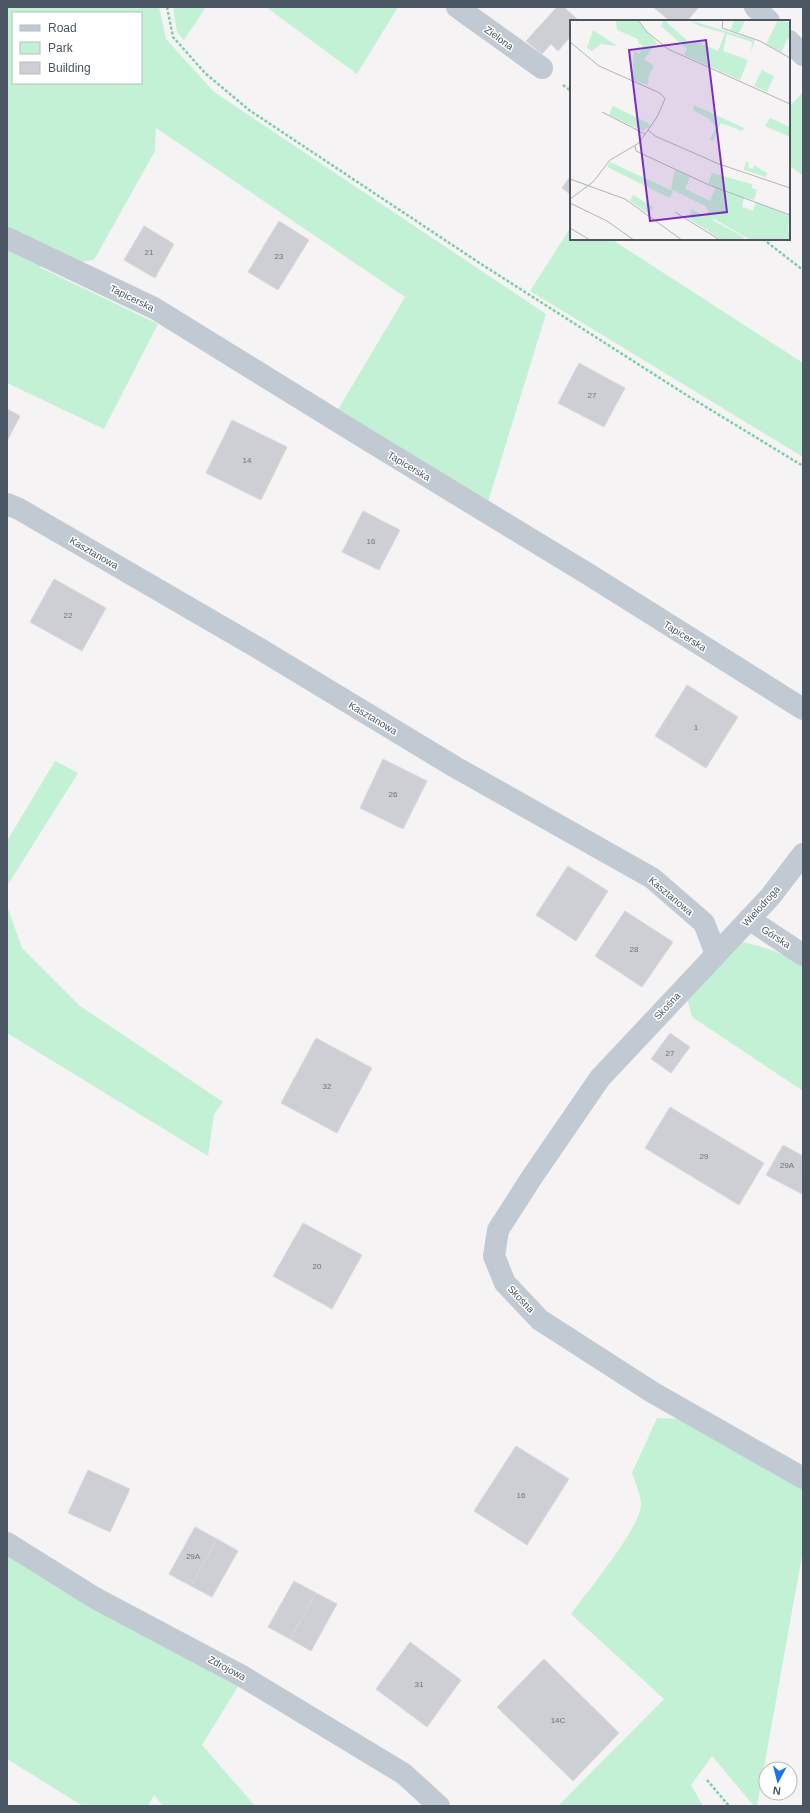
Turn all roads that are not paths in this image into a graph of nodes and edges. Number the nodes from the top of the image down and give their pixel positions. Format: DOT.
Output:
graph roads {
  1 [pos="457,7"];
  2 [pos="755,7"];
  3 [pos="768,20"];
  4 [pos="790,42"];
  5 [pos="803,55"];
  6 [pos="542,68"];
  7 [pos="7,238"];
  8 [pos="7,504"];
  9 [pos="803,710"];
  10 [pos="803,854"];
  11 [pos="749,920"];
  12 [pos="716,954"];
  13 [pos="803,955"];
  14 [pos="803,1478"];
  15 [pos="7,1543"];
  16 [pos="439,1806"];
  1 -- 6 [label="street, Zielona"];
  2 -- 3 [label="street"];
  4 -- 5 [label="street"];
  7 -- 9 [label="street, Tapicerska"];
  8 -- 12 [label="street, Kasztanowa"];
  10 -- 11 [label="street, Wielodroga"];
  11 -- 12 [label="street, Wielodroga"];
  11 -- 13 [label="street, Górska"];
  12 -- 14 [label="street, Skośna"];
  15 -- 16 [label="street, Zdrojowa"];
}
